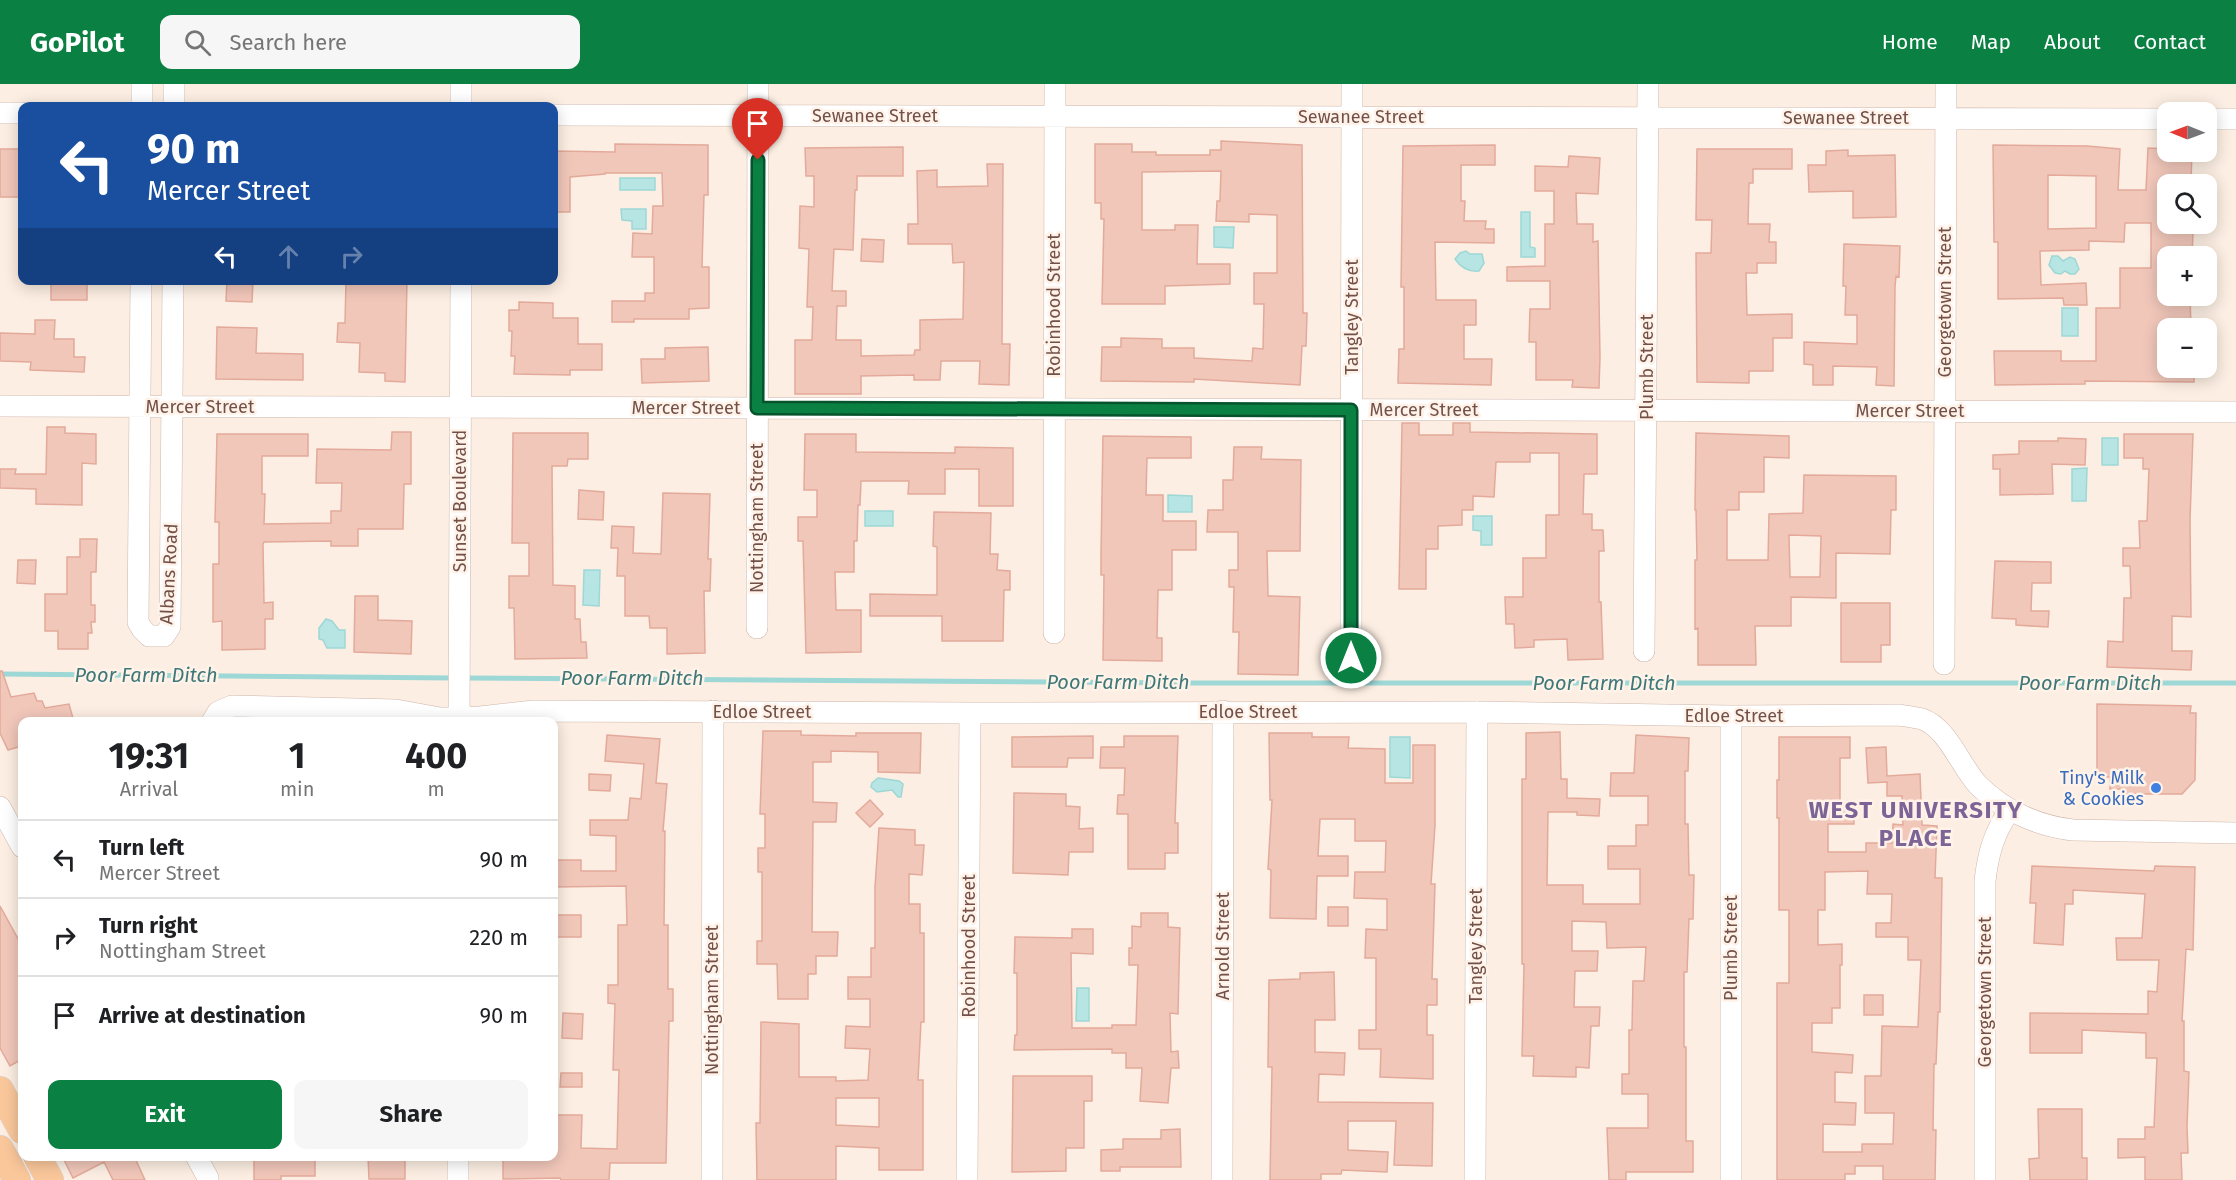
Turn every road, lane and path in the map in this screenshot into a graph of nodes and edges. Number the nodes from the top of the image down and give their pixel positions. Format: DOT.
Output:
graph roads {
  1 [pos="141,84"];
  2 [pos="174,84"];
  3 [pos="461,84"];
  4 [pos="758,84"];
  5 [pos="1055,84"];
  6 [pos="1352,84"];
  7 [pos="1648,84"];
  8 [pos="1946,84"];
  9 [pos="142,102"];
  10 [pos="174,102"];
  11 [pos="461,102"];
  12 [pos="0,113"];
  13 [pos="18,113"];
  14 [pos="558,115"];
  15 [pos="758,115"];
  16 [pos="1055,116"];
  17 [pos="1352,117"];
  18 [pos="1648,118"];
  19 [pos="1945,118"];
  20 [pos="2157,119"];
  21 [pos="2217,119"];
  22 [pos="2236,119"];
  23 [pos="141,285"];
  24 [pos="173,285"];
  25 [pos="461,285"];
  26 [pos="0,406"];
  27 [pos="141,406"];
  28 [pos="173,406"];
  29 [pos="460,407"];
  30 [pos="757,408"];
  31 [pos="1054,409"];
  32 [pos="1351,410"];
  33 [pos="1647,411"];
  34 [pos="1945,411"];
  35 [pos="2236,412"];
  36 [pos="757,628"];
  37 [pos="1054,633"];
  38 [pos="1644,651"];
  39 [pos="1351,658"];
  40 [pos="1944,664"];
  41 [pos="713,711"];
  42 [pos="1223,711"];
  43 [pos="1477,712"];
  44 [pos="970,713"];
  45 [pos="1731,716"];
  46 [pos="215,717"];
  47 [pos="434,717"];
  48 [pos="459,717"];
  49 [pos="484,717"];
  50 [pos="0,807"];
  51 [pos="2010,810"];
  52 [pos="2236,833"];
  53 [pos="18,840"];
  54 [pos="0,1090"];
  55 [pos="18,1123"];
  56 [pos="0,1149"];
  57 [pos="40,1161"];
  58 [pos="199,1161"];
  59 [pos="208,1161"];
  60 [pos="458,1161"];
  61 [pos="208,1179"];
  62 [pos="17,1180"];
  63 [pos="50,1180"];
  64 [pos="458,1180"];
  65 [pos="712,1180"];
  66 [pos="967,1180"];
  67 [pos="1222,1180"];
  68 [pos="1475,1180"];
  69 [pos="1731,1180"];
  70 [pos="1985,1180"];
  1 -- 9 [label="street"];
  2 -- 10 [label="street"];
  3 -- 11 [label="street"];
  4 -- 15 [label="street, Nottingham Street"];
  5 -- 16 [label="street, Robinhood Street"];
  6 -- 17 [label="street, Tangley Street"];
  7 -- 18 [label="street, Plumb Street"];
  8 -- 19 [label="street, Georgetown Street"];
  12 -- 13 [label="street"];
  14 -- 15 [label="street, Sewanee Street"];
  15 -- 16 [label="street, Sewanee Street"];
  15 -- 30 [label="street, Nottingham Street"];
  16 -- 17 [label="street, Sewanee Street"];
  16 -- 31 [label="street, Robinhood Street"];
  17 -- 18 [label="street, Sewanee Street"];
  17 -- 32 [label="street, Tangley Street"];
  18 -- 19 [label="street, Sewanee Street"];
  18 -- 33 [label="street, Plumb Street"];
  19 -- 20 [label="street, Sewanee Street"];
  19 -- 34 [label="street, Georgetown Street"];
  21 -- 22 [label="street"];
  23 -- 27 [label="street, Albans Road"];
  24 -- 28 [label="street, Albans Road"];
  25 -- 29 [label="street, Sunset Boulevard"];
  26 -- 27 [label="street, Mercer Street"];
  27 -- 28 [label="street, Mercer Street"];
  27 -- 28 [label="street, Albans Road"];
  28 -- 29 [label="street, Mercer Street"];
  29 -- 30 [label="street, Mercer Street"];
  29 -- 48 [label="street, Sunset Boulevard"];
  30 -- 31 [label="street, Mercer Street"];
  30 -- 36 [label="street, Nottingham Street"];
  31 -- 32 [label="street, Mercer Street"];
  31 -- 37 [label="street, Robinhood Street"];
  32 -- 33 [label="street, Mercer Street"];
  32 -- 39 [label="street, Tangley Street"];
  33 -- 34 [label="street, Mercer Street"];
  33 -- 38 [label="street, Plumb Street"];
  34 -- 35 [label="street, Mercer Street"];
  34 -- 40 [label="street, Georgetown Street"];
  41 -- 44 [label="street, Edloe Street"];
  41 -- 49 [label="street, Edloe Street"];
  41 -- 65 [label="street, Nottingham Street"];
  42 -- 43 [label="street, Edloe Street"];
  42 -- 44 [label="street, Edloe Street"];
  42 -- 67 [label="street, Arnold Street"];
  43 -- 45 [label="street, Edloe Street"];
  43 -- 68 [label="street, Tangley Street"];
  44 -- 66 [label="street, Robinhood Street"];
  45 -- 51 [label="street, Edloe Street"];
  45 -- 69 [label="street, Plumb Street"];
  46 -- 47 [label="street, Edloe Street"];
  50 -- 53 [label="street"];
  51 -- 52 [label="street, Edloe Street"];
  51 -- 70 [label="street, Georgetown Street"];
  54 -- 55 [label="main road"];
  56 -- 62 [label="main road"];
  57 -- 63 [label="main road"];
  58 -- 61 [label="street"];
  59 -- 61 [label="street"];
  60 -- 64 [label="street"];
}
